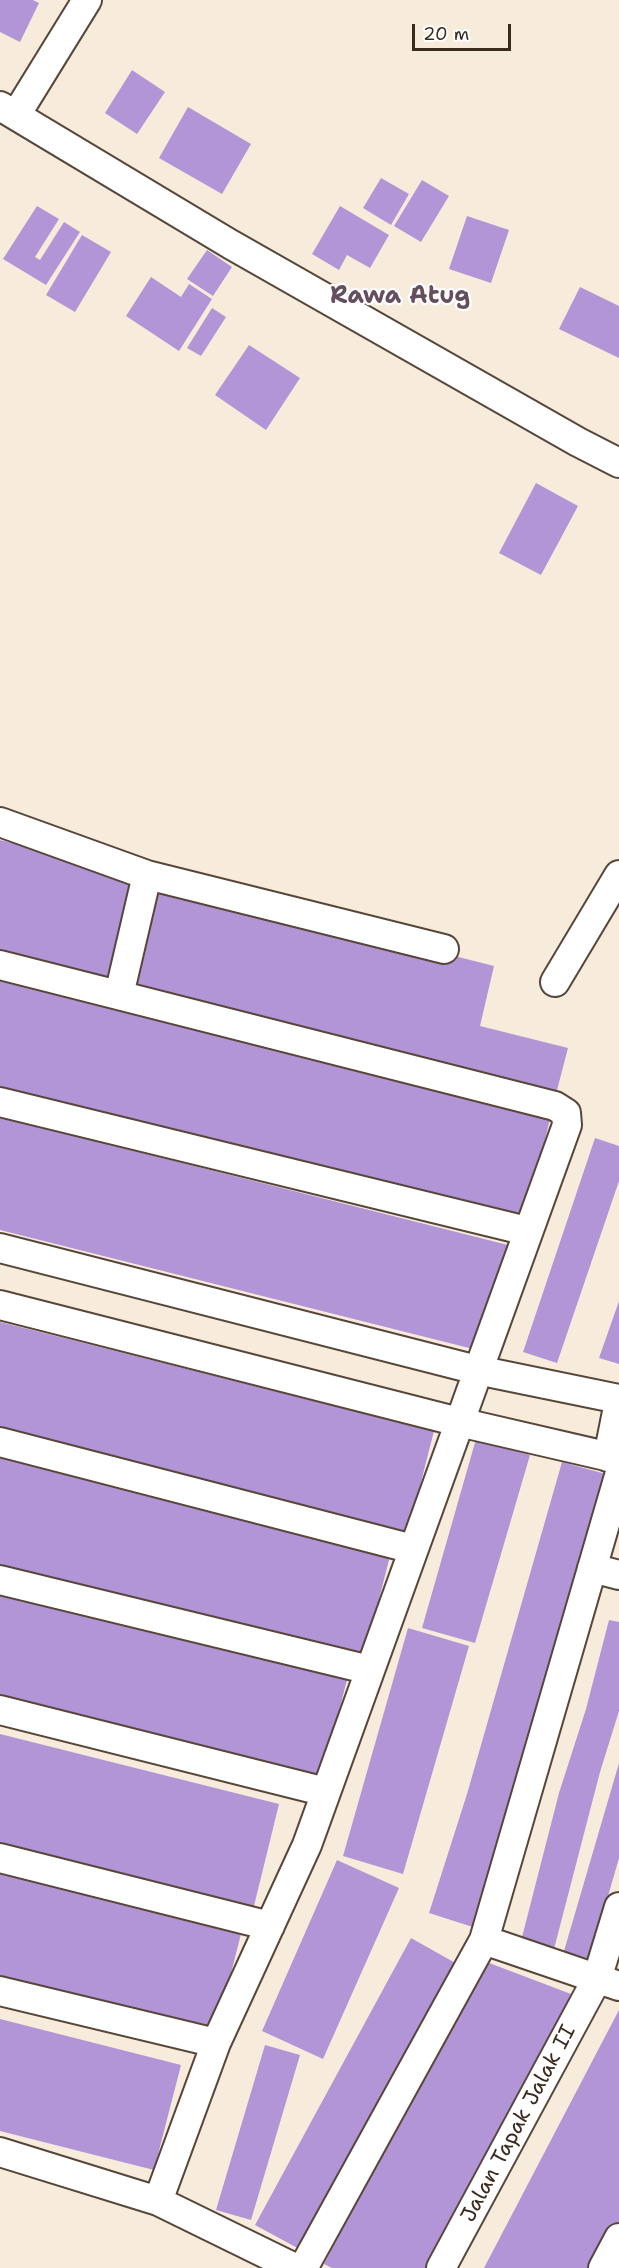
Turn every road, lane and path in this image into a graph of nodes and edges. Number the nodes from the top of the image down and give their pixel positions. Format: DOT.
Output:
graph roads {
  1 [pos="87,0"];
  2 [pos="8,110"];
  3 [pos="619,463"];
  4 [pos="0,822"];
  5 [pos="147,875"];
  6 [pos="619,875"];
  7 [pos="444,949"];
  8 [pos="0,965"];
  9 [pos="555,982"];
  10 [pos="118,995"];
  11 [pos="0,1102"];
  12 [pos="527,1231"];
  13 [pos="0,1248"];
  14 [pos="0,1305"];
  15 [pos="476,1374"];
  16 [pos="618,1404"];
  17 [pos="460,1418"];
  18 [pos="0,1443"];
  19 [pos="614,1459"];
  20 [pos="413,1549"];
  21 [pos="592,1568"];
  22 [pos="619,1575"];
  23 [pos="0,1580"];
  24 [pos="370,1670"];
  25 [pos="0,1710"];
  26 [pos="326,1792"];
  27 [pos="0,1858"];
  28 [pos="619,1906"];
  29 [pos="270,1926"];
  30 [pos="484,1940"];
  31 [pos="608,1982"];
  32 [pos="0,1991"];
  33 [pos="216,2043"];
  34 [pos="2,2159"];
  35 [pos="159,2201"];
  36 [pos="619,2238"];
  37 [pos="296,2268"];
  38 [pos="302,2268"];
  39 [pos="441,2268"];
  40 [pos="603,2268"];
  1 -- 2 [label="street"];
  2 -- 3 [label="street"];
  4 -- 5 [label="street"];
  5 -- 7 [label="street"];
  5 -- 10 [label="street"];
  6 -- 9 [label="street"];
  8 -- 10 [label="street"];
  10 -- 12 [label="street"];
  11 -- 12 [label="street"];
  12 -- 15 [label="street"];
  13 -- 15 [label="street"];
  14 -- 17 [label="street"];
  15 -- 16 [label="street"];
  15 -- 17 [label="street"];
  16 -- 19 [label="street"];
  17 -- 19 [label="street"];
  17 -- 20 [label="street"];
  18 -- 20 [label="street"];
  19 -- 21 [label="street"];
  20 -- 24 [label="street"];
  21 -- 22 [label="street"];
  21 -- 30 [label="street"];
  23 -- 24 [label="street"];
  24 -- 26 [label="street"];
  25 -- 26 [label="street"];
  26 -- 29 [label="street"];
  27 -- 29 [label="street"];
  28 -- 31 [label="street, Jalan Tapak Jalak II"];
  29 -- 33 [label="street"];
  30 -- 31 [label="street"];
  30 -- 38 [label="street"];
  31 -- 39 [label="street, Jalan Tapak Jalak II"];
  32 -- 33 [label="street"];
  33 -- 35 [label="street"];
  34 -- 35 [label="street"];
  35 -- 37 [label="street"];
  36 -- 40 [label="street"];
}
